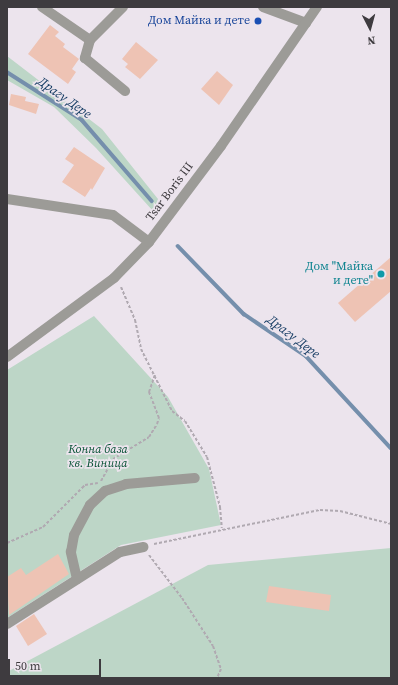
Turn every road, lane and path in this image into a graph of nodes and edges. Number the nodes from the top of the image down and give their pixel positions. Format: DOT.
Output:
graph roads {
  1 [pos="42,7"];
  2 [pos="122,7"];
  3 [pos="263,7"];
  4 [pos="317,7"];
  5 [pos="306,23"];
  6 [pos="90,40"];
  7 [pos="125,91"];
  8 [pos="7,199"];
  9 [pos="149,242"];
  10 [pos="114,278"];
  11 [pos="7,357"];
  12 [pos="155,374"];
  13 [pos="195,478"];
  14 [pos="103,488"];
  15 [pos="391,524"];
  16 [pos="222,528"];
  17 [pos="7,543"];
  18 [pos="143,547"];
  19 [pos="77,580"];
  20 [pos="7,624"];
  21 [pos="217,678"];
  1 -- 6 [label="street"];
  2 -- 6 [label="street"];
  3 -- 5 [label="street"];
  4 -- 5 [label="street, Tsar Boris III"];
  5 -- 9 [label="street, Tsar Boris III"];
  6 -- 7 [label="street"];
  8 -- 9 [label="street"];
  9 -- 10 [label="street, Tsar Boris III"];
  10 -- 11 [label="street, Tsar Boris III"];
  10 -- 12 [label="path"];
  12 -- 14 [label="path"];
  12 -- 16 [label="path"];
  13 -- 14 [label="street"];
  14 -- 17 [label="path"];
  14 -- 19 [label="street"];
  15 -- 16 [label="path"];
  16 -- 18 [label="path"];
  18 -- 19 [label="street"];
  18 -- 21 [label="path"];
  19 -- 20 [label="street"];
}
